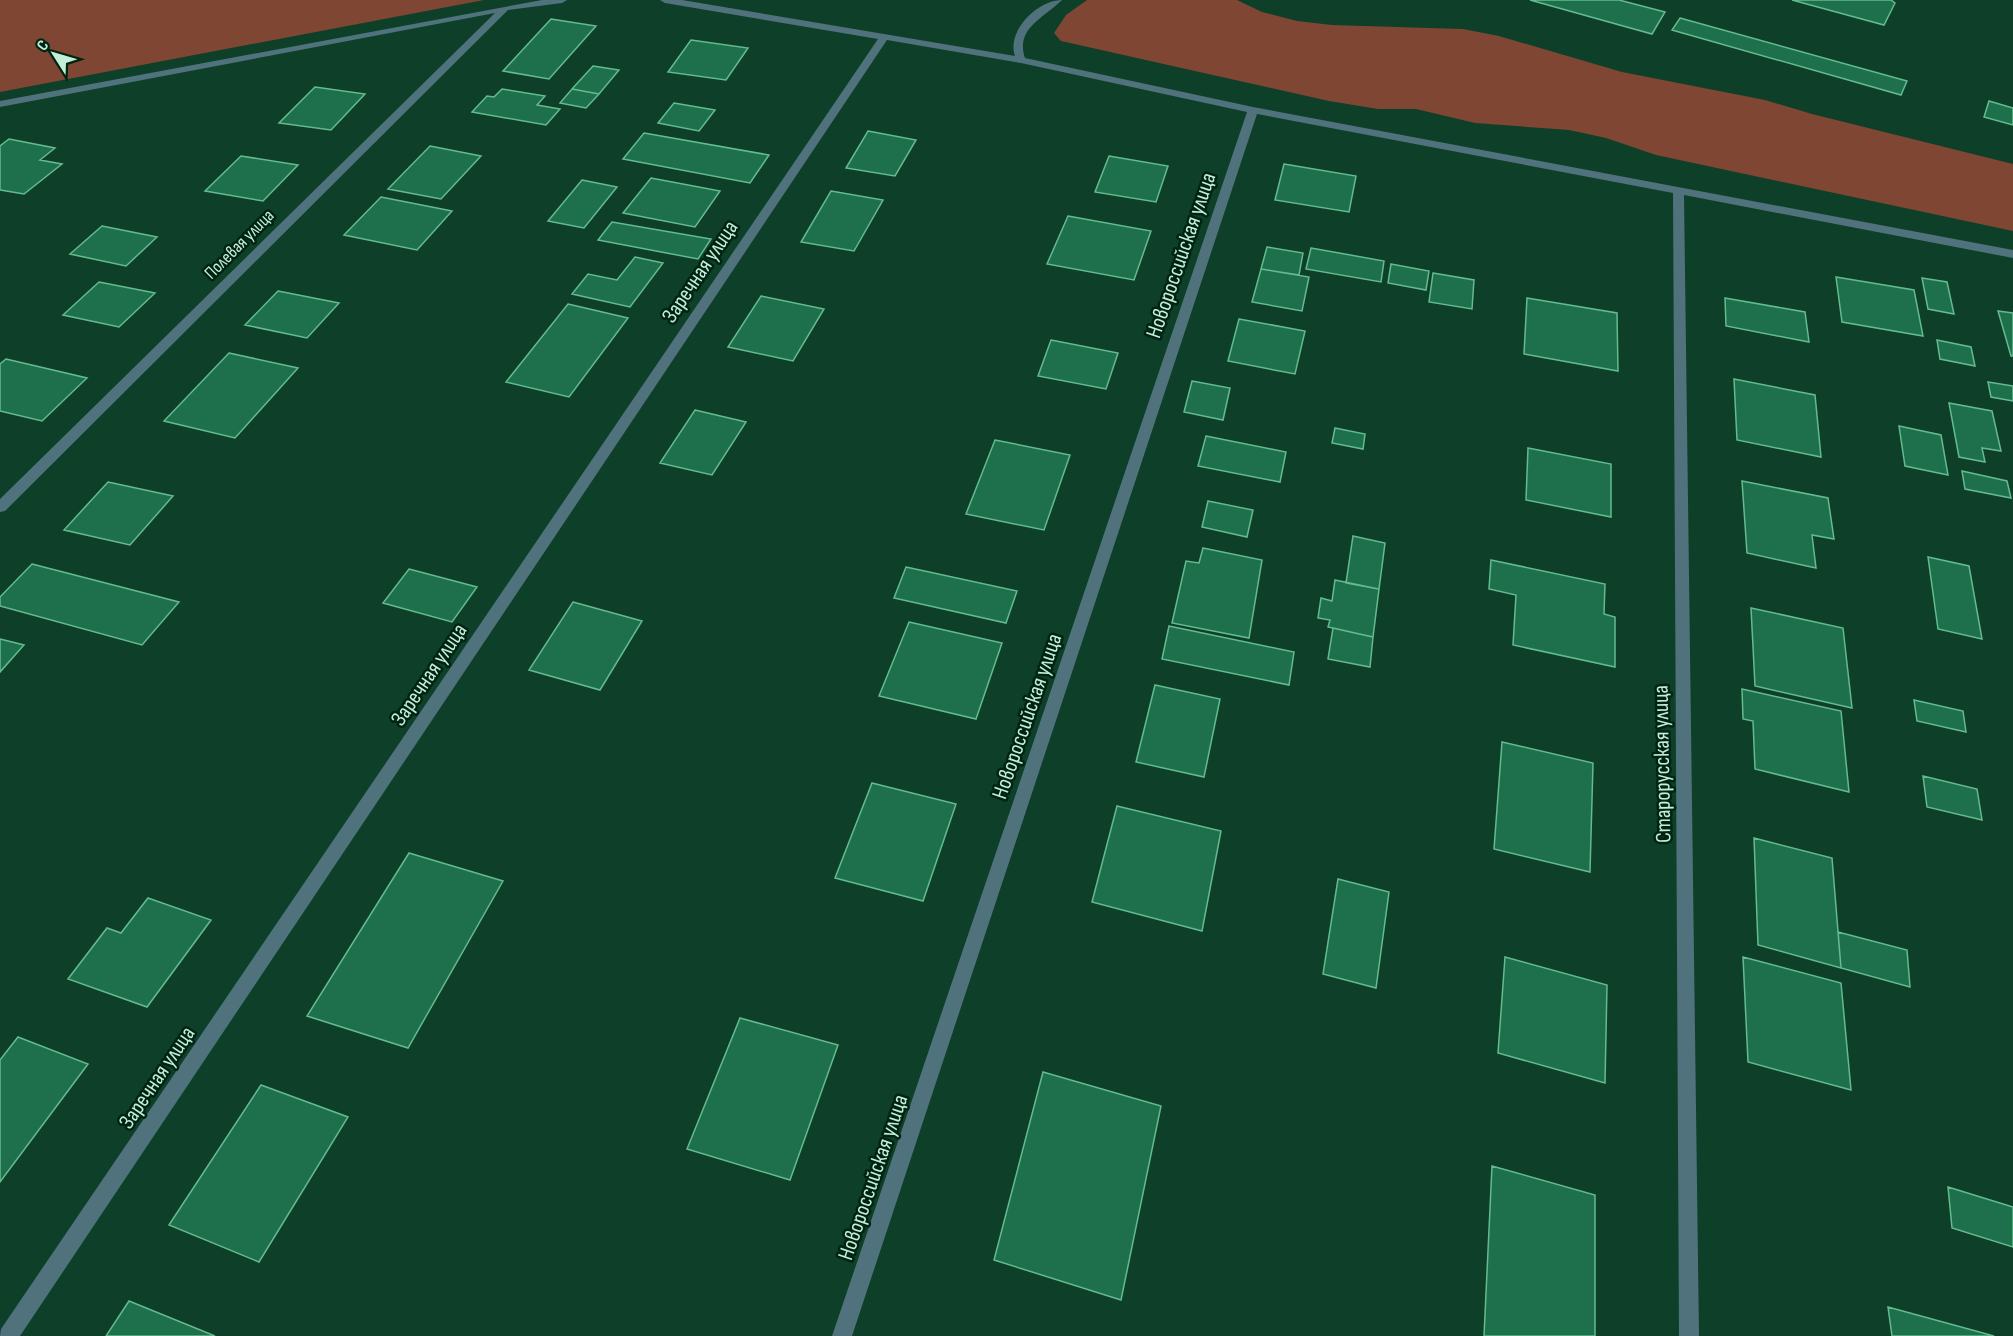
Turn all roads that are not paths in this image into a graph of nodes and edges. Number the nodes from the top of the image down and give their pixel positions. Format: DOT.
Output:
graph roads {
  1 [pos="562,0"];
  2 [pos="665,0"];
  3 [pos="1057,0"];
  4 [pos="505,8"];
  5 [pos="884,37"];
  6 [pos="1021,60"];
  7 [pos="0,104"];
  8 [pos="1253,110"];
  9 [pos="1678,192"];
  10 [pos="2013,254"];
  11 [pos="0,507"];
  12 [pos="8,1336"];
  13 [pos="842,1336"];
  14 [pos="1689,1336"];
  1 -- 4 [label="street"];
  2 -- 5 [label="street"];
  3 -- 6 [label="street"];
  4 -- 7 [label="street"];
  4 -- 11 [label="street, Полевая улица"];
  5 -- 6 [label="street"];
  5 -- 12 [label="street, Заречная улица"];
  6 -- 8 [label="street"];
  8 -- 9 [label="street"];
  8 -- 13 [label="street, Новороссийская улица"];
  9 -- 10 [label="street"];
  9 -- 14 [label="street, Старорусская улица"];
}
